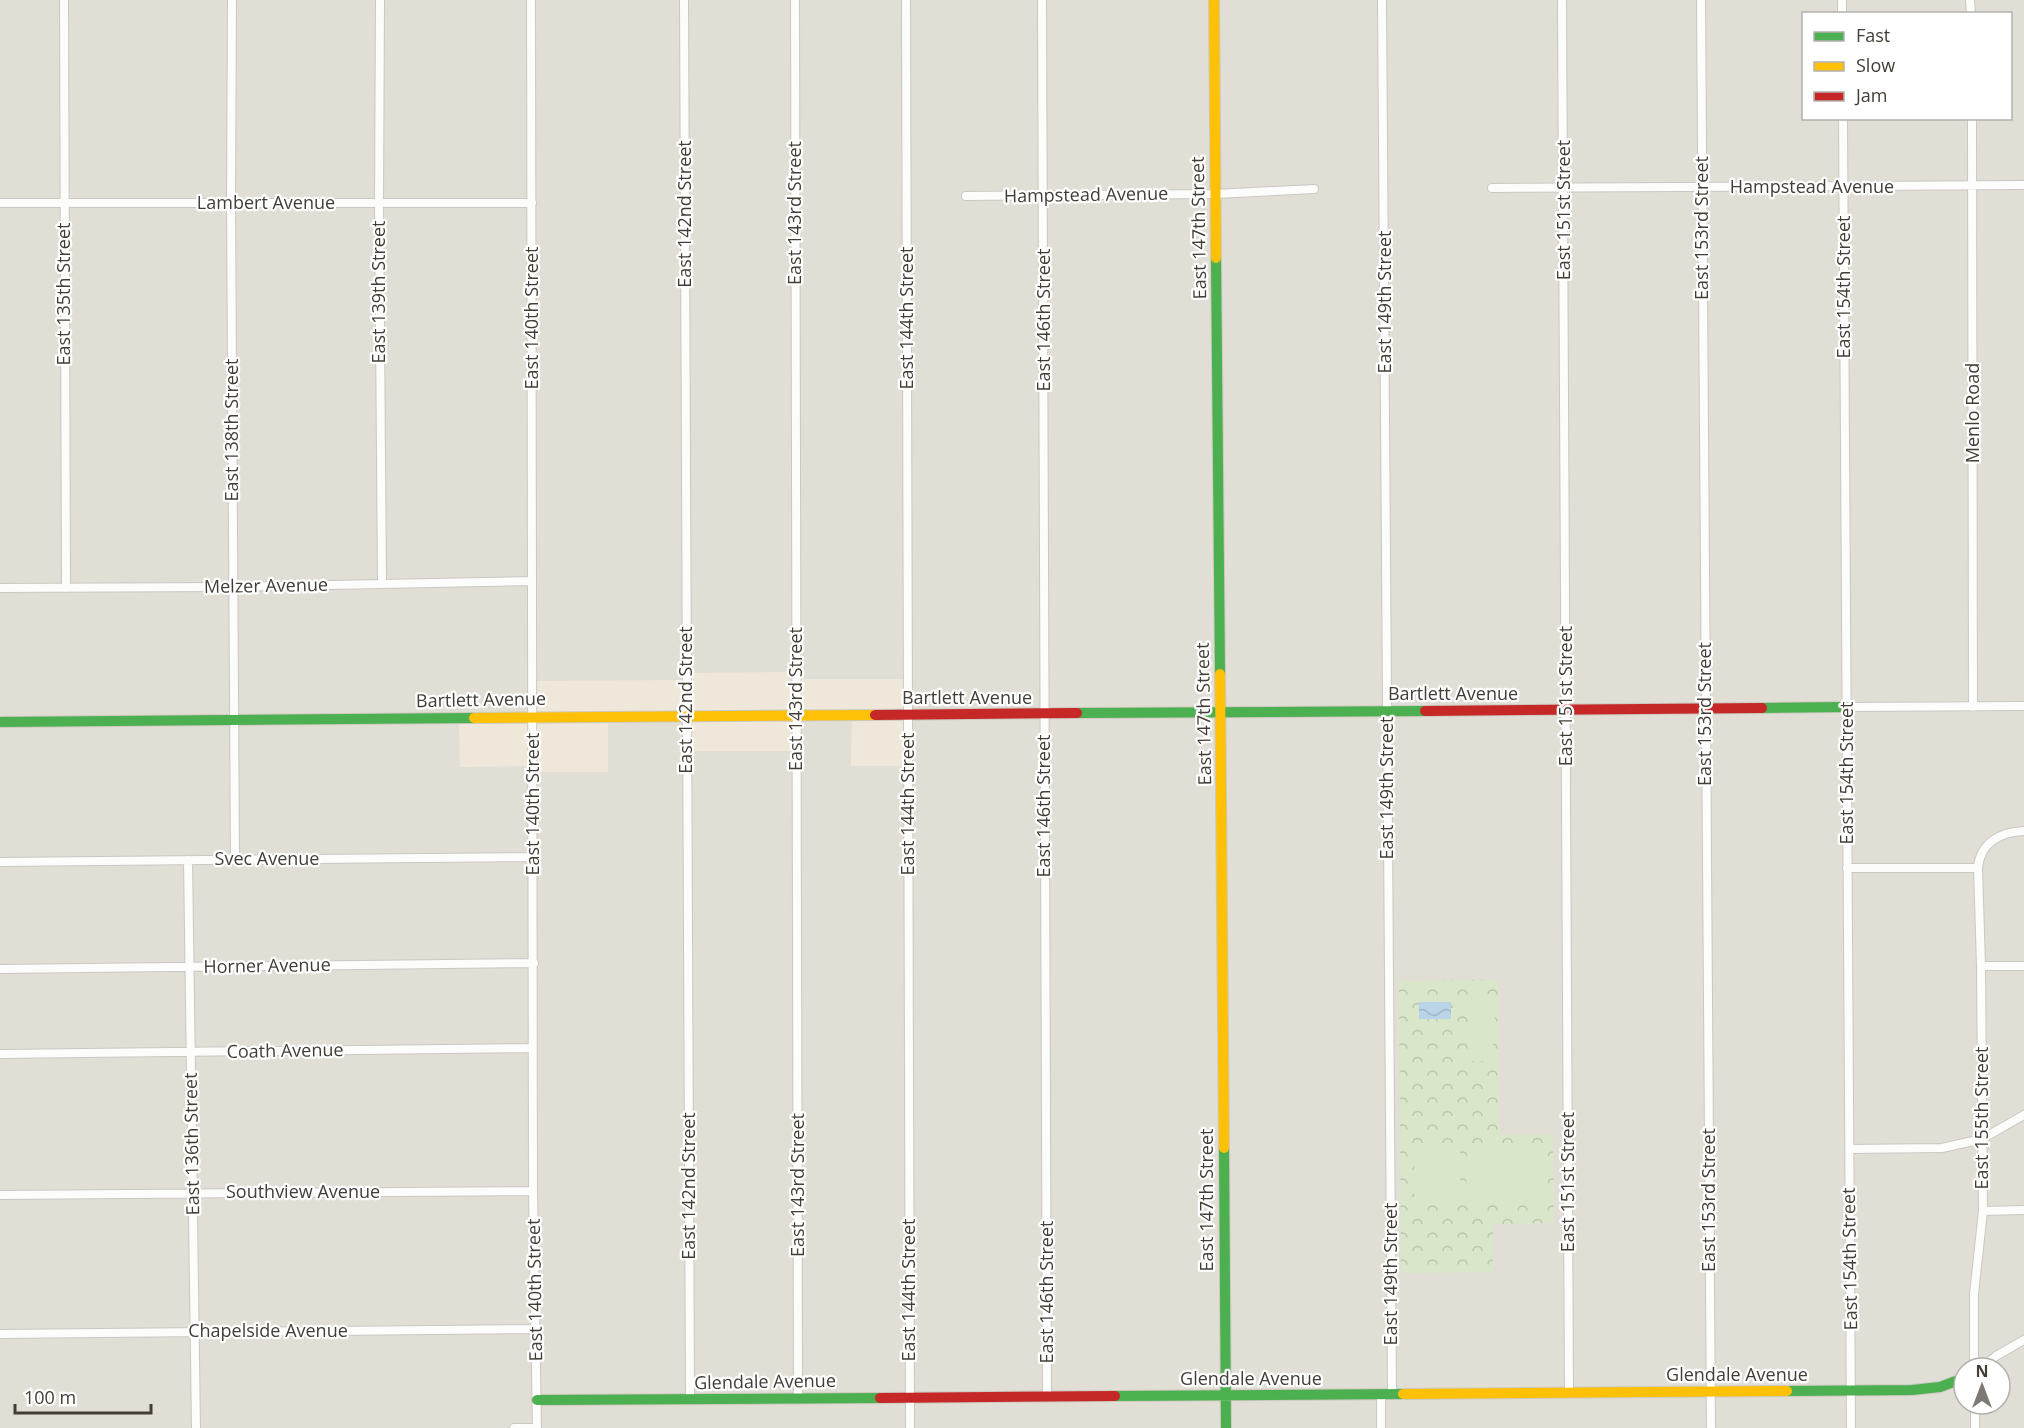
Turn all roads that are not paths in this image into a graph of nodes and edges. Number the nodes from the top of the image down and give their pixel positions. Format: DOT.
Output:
graph roads {
  1 [pos="64,0"];
  2 [pos="232,0"];
  3 [pos="380,0"];
  4 [pos="531,0"];
  5 [pos="684,0"];
  6 [pos="795,0"];
  7 [pos="906,0"];
  8 [pos="1042,0"];
  9 [pos="1214,0"];
  10 [pos="1382,0"];
  11 [pos="1562,0"];
  12 [pos="1701,0"];
  13 [pos="1843,120"];
  14 [pos="1972,120"];
  15 [pos="2024,185"];
  16 [pos="1972,186"];
  17 [pos="1702,187"];
  18 [pos="1843,187"];
  19 [pos="1492,188"];
  20 [pos="1564,188"];
  21 [pos="1314,189"];
  22 [pos="1215,194"];
  23 [pos="966,196"];
  24 [pos="1044,196"];
  25 [pos="231,202"];
  26 [pos="0,203"];
  27 [pos="63,203"];
  28 [pos="378,203"];
  29 [pos="532,203"];
  30 [pos="532,580"];
  31 [pos="382,584"];
  32 [pos="234,587"];
  33 [pos="0,588"];
  34 [pos="66,588"];
  35 [pos="2024,706"];
  36 [pos="1846,707"];
  37 [pos="1973,707"];
  38 [pos="1705,708"];
  39 [pos="1567,710"];
  40 [pos="1387,711"];
  41 [pos="1221,712"];
  42 [pos="1044,714"];
  43 [pos="687,715"];
  44 [pos="796,715"];
  45 [pos="908,715"];
  46 [pos="532,716"];
  47 [pos="235,719"];
  48 [pos="0,722"];
  49 [pos="2024,831"];
  50 [pos="533,857"];
  51 [pos="188,860"];
  52 [pos="235,860"];
  53 [pos="0,862"];
  54 [pos="1847,868"];
  55 [pos="1978,868"];
  56 [pos="534,963"];
  57 [pos="1981,966"];
  58 [pos="2024,966"];
  59 [pos="190,967"];
  60 [pos="0,969"];
  61 [pos="533,1048"];
  62 [pos="191,1053"];
  63 [pos="0,1054"];
  64 [pos="2024,1115"];
  65 [pos="1982,1139"];
  66 [pos="1849,1149"];
  67 [pos="533,1191"];
  68 [pos="194,1193"];
  69 [pos="0,1194"];
  70 [pos="2024,1210"];
  71 [pos="1983,1211"];
  72 [pos="536,1329"];
  73 [pos="194,1331"];
  74 [pos="0,1334"];
  75 [pos="2024,1340"];
  76 [pos="1974,1356"];
  77 [pos="1996,1356"];
  78 [pos="1952,1382"];
  79 [pos="1851,1390"];
  80 [pos="1711,1391"];
  81 [pos="1569,1393"];
  82 [pos="1225,1395"];
  83 [pos="1387,1395"];
  84 [pos="909,1396"];
  85 [pos="1047,1396"];
  86 [pos="798,1398"];
  87 [pos="690,1399"];
  88 [pos="537,1400"];
  89 [pos="196,1428"];
  90 [pos="514,1428"];
  91 [pos="537,1428"];
  92 [pos="910,1428"];
  93 [pos="1226,1428"];
  94 [pos="1381,1428"];
  95 [pos="1711,1428"];
  96 [pos="1851,1428"];
  1 -- 27 [label="street, East 135th Street"];
  2 -- 25 [label="street, East 138th Street"];
  3 -- 28 [label="street, East 139th Street"];
  4 -- 29 [label="street, East 140th Street"];
  5 -- 43 [label="street, East 142nd Street"];
  6 -- 44 [label="street, East 143rd Street"];
  7 -- 45 [label="street, East 144th Street"];
  8 -- 24 [label="street, East 146th Street"];
  9 -- 22 [label="street, East 147th Street"];
  10 -- 40 [label="street, East 149th Street"];
  11 -- 20 [label="street, East 151st Street"];
  12 -- 17 [label="street, East 153rd Street"];
  13 -- 18 [label="street, East 154th Street"];
  14 -- 16 [label="street, Menlo Road"];
  15 -- 16 [label="street, Hampstead Avenue"];
  16 -- 18 [label="street, Hampstead Avenue"];
  16 -- 37 [label="street, Menlo Road"];
  17 -- 18 [label="street, Hampstead Avenue"];
  17 -- 20 [label="street, Hampstead Avenue"];
  17 -- 38 [label="street, East 153rd Street"];
  18 -- 36 [label="street, East 154th Street"];
  19 -- 20 [label="street, Hampstead Avenue"];
  20 -- 39 [label="street, East 151st Street"];
  21 -- 22 [label="street, Hampstead Avenue"];
  22 -- 24 [label="street, Hampstead Avenue"];
  22 -- 41 [label="street, East 147th Street"];
  23 -- 24 [label="street, Hampstead Avenue"];
  24 -- 42 [label="street, East 146th Street"];
  25 -- 27 [label="street, Lambert Avenue"];
  25 -- 28 [label="street, Lambert Avenue"];
  25 -- 32 [label="street, East 138th Street"];
  26 -- 27 [label="street, Lambert Avenue"];
  27 -- 34 [label="street, East 135th Street"];
  28 -- 29 [label="street, Lambert Avenue"];
  28 -- 31 [label="street, East 139th Street"];
  29 -- 30 [label="street, East 140th Street"];
  30 -- 31 [label="street, Melzer Avenue"];
  30 -- 46 [label="street, East 140th Street"];
  31 -- 32 [label="street, Melzer Avenue"];
  32 -- 34 [label="street, Melzer Avenue"];
  32 -- 47 [label="street, East 138th Street"];
  33 -- 34 [label="street, Melzer Avenue"];
  35 -- 37 [label="street, Bartlett Avenue"];
  36 -- 37 [label="street, Bartlett Avenue"];
  36 -- 38 [label="street, Bartlett Avenue"];
  36 -- 54 [label="street, East 154th Street"];
  38 -- 39 [label="street, Bartlett Avenue"];
  38 -- 80 [label="street, East 153rd Street"];
  39 -- 40 [label="street, Bartlett Avenue"];
  39 -- 81 [label="street, East 151st Street"];
  40 -- 41 [label="street, Bartlett Avenue"];
  40 -- 83 [label="street, East 149th Street"];
  41 -- 42 [label="street, Bartlett Avenue"];
  41 -- 82 [label="street, East 147th Street"];
  42 -- 45 [label="street, Bartlett Avenue"];
  42 -- 85 [label="street, East 146th Street"];
  43 -- 44 [label="street, Bartlett Avenue"];
  43 -- 46 [label="street, Bartlett Avenue"];
  43 -- 87 [label="street, East 142nd Street"];
  44 -- 45 [label="street, Bartlett Avenue"];
  44 -- 86 [label="street, East 143rd Street"];
  45 -- 84 [label="street, East 144th Street"];
  46 -- 47 [label="street, Bartlett Avenue"];
  46 -- 50 [label="street, East 140th Street"];
  47 -- 48 [label="street, Bartlett Avenue"];
  47 -- 52 [label="street, East 138th Street"];
  49 -- 55 [label="street"];
  50 -- 52 [label="street, Svec Avenue"];
  50 -- 56 [label="street, East 140th Street"];
  51 -- 52 [label="street, Svec Avenue"];
  51 -- 53 [label="street, Svec Avenue"];
  51 -- 59 [label="street, East 136th Street"];
  54 -- 55 [label="street"];
  54 -- 66 [label="street, East 154th Street"];
  55 -- 57 [label="street, East 155th Street"];
  56 -- 59 [label="street, Horner Avenue"];
  56 -- 61 [label="street, East 140th Street"];
  57 -- 58 [label="street"];
  57 -- 65 [label="street, East 155th Street"];
  59 -- 60 [label="street, Horner Avenue"];
  59 -- 62 [label="street, East 136th Street"];
  61 -- 62 [label="street, Coath Avenue"];
  61 -- 67 [label="street, East 140th Street"];
  62 -- 63 [label="street, Coath Avenue"];
  62 -- 68 [label="street, East 136th Street"];
  64 -- 65 [label="street"];
  65 -- 66 [label="street"];
  65 -- 71 [label="street, East 155th Street"];
  66 -- 79 [label="street, East 154th Street"];
  67 -- 68 [label="street, Southview Avenue"];
  67 -- 72 [label="street, East 140th Street"];
  68 -- 69 [label="street, Southview Avenue"];
  68 -- 73 [label="street, East 136th Street"];
  70 -- 71 [label="street"];
  71 -- 76 [label="street, East 155th Street"];
  72 -- 73 [label="street, Chapelside Avenue"];
  72 -- 88 [label="street, East 140th Street"];
  73 -- 74 [label="street, Chapelside Avenue"];
  73 -- 89 [label="street, East 136th Street"];
  75 -- 77 [label="street"];
  78 -- 79 [label="street, Glendale Avenue"];
  79 -- 80 [label="street, Glendale Avenue"];
  79 -- 96 [label="street, East 154th Street"];
  80 -- 81 [label="street, Glendale Avenue"];
  80 -- 95 [label="street, East 153rd Street"];
  81 -- 83 [label="street, Glendale Avenue"];
  82 -- 83 [label="street, Glendale Avenue"];
  82 -- 85 [label="street, Glendale Avenue"];
  82 -- 93 [label="street, East 147th Street"];
  83 -- 94 [label="street, East 149th Street"];
  84 -- 85 [label="street, Glendale Avenue"];
  84 -- 86 [label="street, Glendale Avenue"];
  84 -- 92 [label="street, East 144th Street"];
  86 -- 87 [label="street, Glendale Avenue"];
  87 -- 88 [label="street, Glendale Avenue"];
  88 -- 91 [label="street, East 140th Street"];
  90 -- 91 [label="street"];
}
